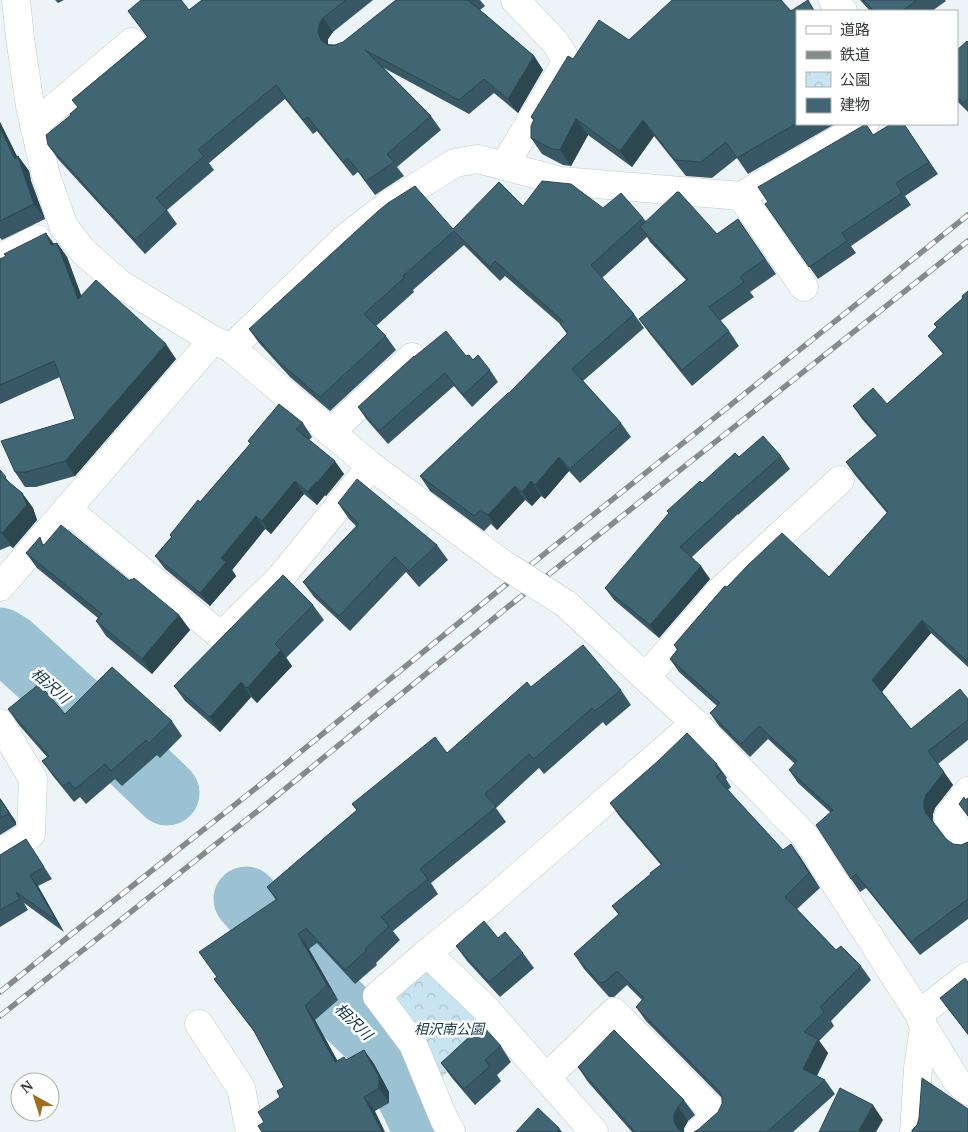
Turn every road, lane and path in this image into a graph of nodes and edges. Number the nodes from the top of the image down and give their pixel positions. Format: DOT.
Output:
graph roads {
  1 [pos="16,0"];
  2 [pos="515,0"];
  3 [pos="833,0"];
  4 [pos="842,10"];
  5 [pos="132,42"];
  6 [pos="34,125"];
  7 [pos="863,125"];
  8 [pos="504,166"];
  9 [pos="741,196"];
  10 [pos="64,227"];
  11 [pos="0,258"];
  12 [pos="804,287"];
  13 [pos="222,344"];
  14 [pos="412,357"];
  15 [pos="330,432"];
  16 [pos="372,466"];
  17 [pos="427,472"];
  18 [pos="840,480"];
  19 [pos="406,492"];
  20 [pos="67,509"];
  21 [pos="0,587"];
  22 [pos="646,677"];
  23 [pos="0,723"];
  24 [pos="695,723"];
  25 [pos="968,791"];
  26 [pos="968,843"];
  27 [pos="0,853"];
  28 [pos="427,953"];
  29 [pos="968,976"];
  30 [pos="921,1021"];
  31 [pos="199,1024"];
  32 [pos="546,1078"];
  33 [pos="968,1090"];
  34 [pos="250,1132"];
  35 [pos="451,1132"];
  36 [pos="594,1132"];
  37 [pos="699,1132"];
  38 [pos="914,1132"];
  1 -- 6 [label="street"];
  2 -- 8 [label="street"];
  3 -- 4 [label="street"];
  5 -- 6 [label="street"];
  6 -- 10 [label="street"];
  7 -- 9 [label="street"];
  8 -- 9 [label="street"];
  8 -- 13 [label="street"];
  9 -- 12 [label="street"];
  10 -- 11 [label="street"];
  10 -- 13 [label="street"];
  13 -- 15 [label="street"];
  13 -- 20 [label="street"];
  14 -- 15 [label="street"];
  15 -- 16 [label="street"];
  16 -- 19 [label="street"];
  16 -- 20 [label="street"];
  17 -- 19 [label="street"];
  18 -- 22 [label="street"];
  19 -- 22 [label="street, bridge"];
  20 -- 21 [label="street"];
  22 -- 24 [label="street"];
  23 -- 27 [label="street"];
  24 -- 28 [label="street"];
  24 -- 30 [label="street"];
  25 -- 26 [label="street"];
  28 -- 32 [label="street"];
  28 -- 35 [label="street"];
  29 -- 30 [label="street"];
  30 -- 33 [label="street"];
  30 -- 38 [label="street"];
  31 -- 34 [label="street"];
  32 -- 36 [label="street"];
  32 -- 37 [label="street"];
}
